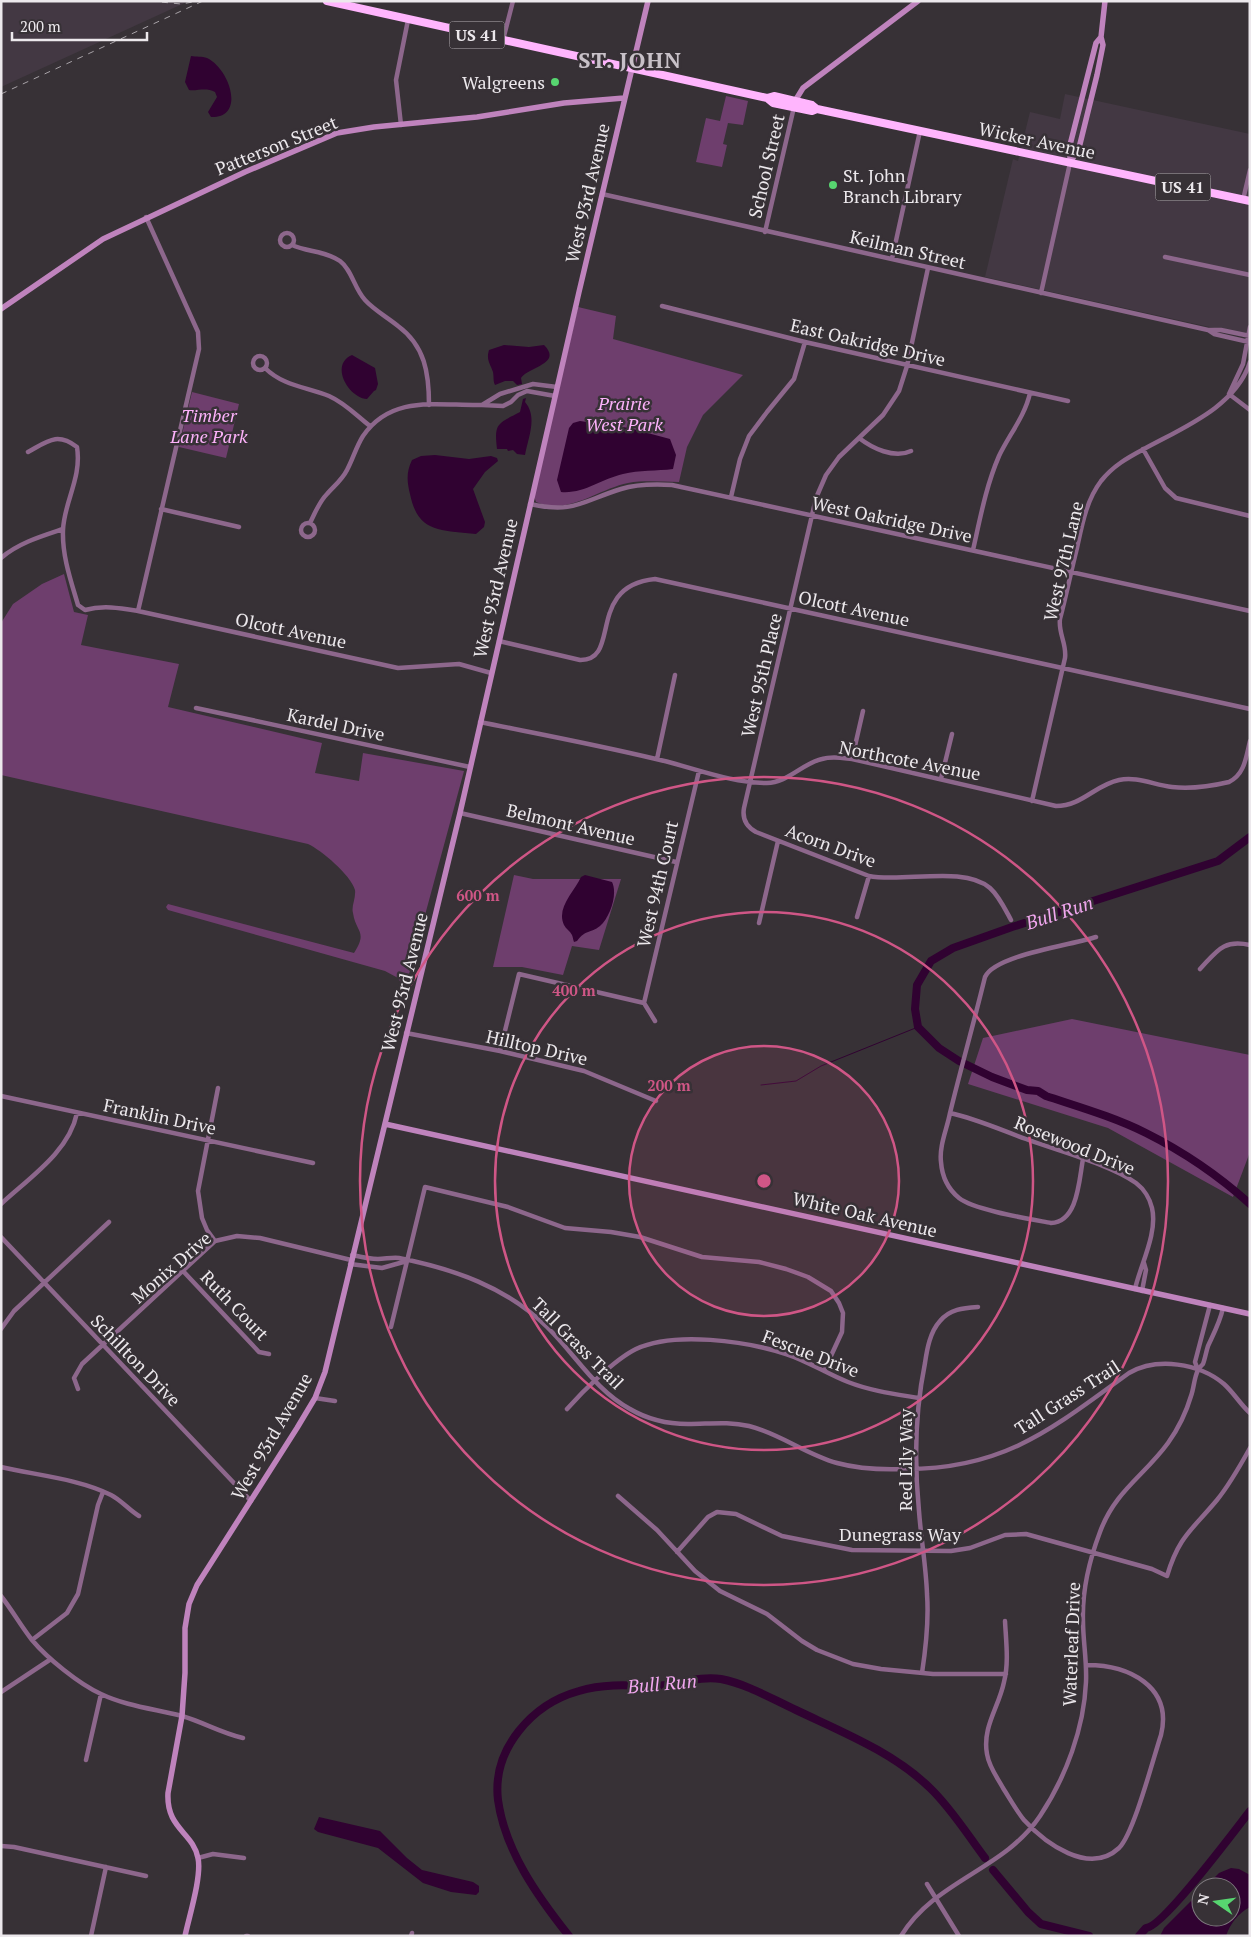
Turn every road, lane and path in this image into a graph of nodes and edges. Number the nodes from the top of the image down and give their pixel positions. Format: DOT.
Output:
graph roads {
  1 [pos="327,1"];
  2 [pos="513,1"];
  3 [pos="648,1"];
  4 [pos="918,1"];
  5 [pos="1105,1"];
  6 [pos="408,20"];
  7 [pos="1101,37"];
  8 [pos="503,40"];
  9 [pos="632,68"];
  10 [pos="624,98"];
  11 [pos="794,104"];
  12 [pos="401,125"];
  13 [pos="920,131"];
  14 [pos="1070,163"];
  15 [pos="1250,170"];
  16 [pos="602,194"];
  17 [pos="1246,201"];
  18 [pos="146,218"];
  19 [pos="765,232"];
  20 [pos="292,245"];
  21 [pos="1165,258"];
  22 [pos="892,259"];
  23 [pos="928,268"];
  24 [pos="1250,275"];
  25 [pos="1041,293"];
  26 [pos="662,306"];
  27 [pos="1,309"];
  28 [pos="1250,327"];
  29 [pos="1208,330"];
  30 [pos="1249,336"];
  31 [pos="804,342"];
  32 [pos="1249,342"];
  33 [pos="1250,362"];
  34 [pos="907,366"];
  35 [pos="265,368"];
  36 [pos="557,387"];
  37 [pos="522,390"];
  38 [pos="503,393"];
  39 [pos="1030,393"];
  40 [pos="1229,394"];
  41 [pos="555,396"];
  42 [pos="1068,401"];
  43 [pos="429,404"];
  44 [pos="509,404"];
  45 [pos="482,406"];
  46 [pos="1250,410"];
  47 [pos="370,426"];
  48 [pos="858,438"];
  49 [pos="1143,449"];
  50 [pos="911,451"];
  51 [pos="28,452"];
  52 [pos="731,497"];
  53 [pos="530,504"];
  54 [pos="161,510"];
  55 [pos="812,515"];
  56 [pos="1250,516"];
  57 [pos="310,523"];
  58 [pos="239,528"];
  59 [pos="63,529"];
  60 [pos="973,550"];
  61 [pos="1,558"];
  62 [pos="1071,572"];
  63 [pos="791,608"];
  64 [pos="138,611"];
  65 [pos="1250,611"];
  66 [pos="498,641"];
  67 [pos="1063,668"];
  68 [pos="491,673"];
  69 [pos="675,675"];
  70 [pos="196,708"];
  71 [pos="1250,709"];
  72 [pos="863,711"];
  73 [pos="480,722"];
  74 [pos="952,734"];
  75 [pos="1250,741"];
  76 [pos="656,759"];
  77 [pos="852,760"];
  78 [pos="470,767"];
  79 [pos="699,771"];
  80 [pos="941,779"];
  81 [pos="750,782"];
  82 [pos="1032,801"];
  83 [pos="460,813"];
  84 [pos="746,823"];
  85 [pos="778,841"];
  86 [pos="676,862"];
  87 [pos="869,876"];
  88 [pos="858,917"];
  89 [pos="1011,920"];
  90 [pos="759,923"];
  91 [pos="1096,937"];
  92 [pos="1250,945"];
  93 [pos="1200,969"];
  94 [pos="644,1003"];
  95 [pos="655,1022"];
  96 [pos="406,1033"];
  97 [pos="500,1051"];
  98 [pos="218,1088"];
  99 [pos="1,1096"];
  100 [pos="656,1101"];
  101 [pos="77,1113"];
  102 [pos="950,1113"];
  103 [pos="385,1124"];
  104 [pos="206,1139"];
  105 [pos="1083,1159"];
  106 [pos="314,1163"];
  107 [pos="1,1204"];
  108 [pos="108,1222"];
  109 [pos="1,1237"];
  110 [pos="215,1241"];
  111 [pos="351,1260"];
  112 [pos="407,1261"];
  113 [pos="1144,1263"];
  114 [pos="183,1271"];
  115 [pos="44,1282"];
  116 [pos="1135,1290"];
  117 [pos="1142,1291"];
  118 [pos="1210,1305"];
  119 [pos="978,1307"];
  120 [pos="1224,1308"];
  121 [pos="1250,1314"];
  122 [pos="390,1327"];
  123 [pos="1,1329"];
  124 [pos="103,1346"];
  125 [pos="269,1354"];
  126 [pos="1198,1370"];
  127 [pos="824,1371"];
  128 [pos="595,1381"];
  129 [pos="78,1389"];
  130 [pos="315,1398"];
  131 [pos="919,1398"];
  132 [pos="335,1401"];
  133 [pos="567,1410"];
  134 [pos="1250,1413"];
  135 [pos="1250,1448"];
  136 [pos="1,1467"];
  137 [pos="916,1469"];
  138 [pos="103,1492"];
  139 [pos="618,1496"];
  140 [pos="251,1501"];
  141 [pos="139,1516"];
  142 [pos="923,1551"];
  143 [pos="677,1552"];
  144 [pos="1093,1553"];
  145 [pos="1,1596"];
  146 [pos="1005,1621"];
  147 [pos="32,1640"];
  148 [pos="51,1659"];
  149 [pos="1086,1665"];
  150 [pos="922,1673"];
  151 [pos="1006,1674"];
  152 [pos="1,1692"];
  153 [pos="101,1694"];
  154 [pos="182,1716"];
  155 [pos="242,1738"];
  156 [pos="86,1760"];
  157 [pos="1032,1827"];
  158 [pos="1,1846"];
  159 [pos="198,1858"];
  160 [pos="244,1858"];
  161 [pos="106,1867"];
  162 [pos="146,1876"];
  163 [pos="928,1884"];
  164 [pos="935,1897"];
  165 [pos="91,1936"];
  166 [pos="185,1936"];
  167 [pos="901,1936"];
  168 [pos="959,1936"];
  1 -- 6 [label="highway, Wicker Avenue / US 41"];
  2 -- 8 [label="street"];
  3 -- 9 [label="street, West 93rd Avenue"];
  4 -- 11 [label="street"];
  5 -- 7 [label="street"];
  6 -- 8 [label="highway, Wicker Avenue / US 41"];
  6 -- 12 [label="street"];
  7 -- 14 [label="street"];
  7 -- 14 [label="street"];
  8 -- 9 [label="highway, Wicker Avenue / US 41"];
  9 -- 10 [label="street, West 93rd Avenue"];
  9 -- 11 [label="highway, Wicker Avenue / US 41"];
  10 -- 12 [label="street, Patterson Street"];
  10 -- 16 [label="street, West 93rd Avenue"];
  11 -- 13 [label="highway, Wicker Avenue / US 41"];
  11 -- 19 [label="street, School Street"];
  12 -- 18 [label="street, Patterson Street"];
  13 -- 14 [label="highway, Wicker Avenue / US 41"];
  13 -- 22 [label="street"];
  14 -- 17 [label="highway, Wicker Avenue / US 41"];
  14 -- 25 [label="street"];
  15 -- 17 [label="street"];
  16 -- 19 [label="street, Keilman Street"];
  16 -- 36 [label="street, West 93rd Avenue"];
  18 -- 27 [label="street, Patterson Street"];
  18 -- 54 [label="street"];
  19 -- 22 [label="street, Keilman Street"];
  20 -- 43 [label="street"];
  21 -- 24 [label="street"];
  22 -- 23 [label="street, Keilman Street"];
  23 -- 25 [label="street, Keilman Street"];
  23 -- 34 [label="street, West 95th Place"];
  25 -- 29 [label="street, Keilman Street"];
  26 -- 31 [label="street, East Oakridge Drive"];
  28 -- 30 [label="street, West 97th Lane"];
  29 -- 30 [label="street, Keilman Street"];
  29 -- 32 [label="street, Keilman Street"];
  30 -- 32 [label="street, West 97th Lane"];
  31 -- 34 [label="street, East Oakridge Drive"];
  31 -- 52 [label="street"];
  32 -- 40 [label="street, West 97th Lane"];
  33 -- 40 [label="street, West 97th Lane"];
  34 -- 39 [label="street, East Oakridge Drive"];
  34 -- 48 [label="street, West 95th Place"];
  35 -- 47 [label="street"];
  36 -- 37 [label="street"];
  36 -- 41 [label="street, West 93rd Avenue"];
  37 -- 38 [label="street"];
  37 -- 41 [label="street"];
  37 -- 44 [label="street"];
  38 -- 44 [label="street"];
  38 -- 45 [label="street"];
  39 -- 42 [label="street, East Oakridge Drive"];
  39 -- 60 [label="street"];
  40 -- 46 [label="street"];
  40 -- 49 [label="street, West 97th Lane"];
  41 -- 53 [label="street, West 93rd Avenue"];
  43 -- 45 [label="street"];
  43 -- 47 [label="street"];
  44 -- 45 [label="street"];
  47 -- 57 [label="street"];
  48 -- 50 [label="street"];
  48 -- 55 [label="street, West 95th Place"];
  49 -- 56 [label="street"];
  49 -- 62 [label="street, West 97th Lane"];
  51 -- 59 [label="street"];
  52 -- 53 [label="street, West Oakridge Drive"];
  52 -- 55 [label="street, West Oakridge Drive"];
  53 -- 66 [label="street, West 93rd Avenue"];
  54 -- 58 [label="street"];
  54 -- 64 [label="street"];
  55 -- 60 [label="street, West Oakridge Drive"];
  55 -- 63 [label="street, West 95th Place"];
  59 -- 61 [label="street"];
  59 -- 64 [label="street, Olcott Avenue"];
  60 -- 62 [label="street, West Oakridge Drive"];
  62 -- 65 [label="street, West Oakridge Drive"];
  62 -- 67 [label="street, West 97th Lane"];
  63 -- 66 [label="street, Olcott Avenue"];
  63 -- 67 [label="street, Olcott Avenue"];
  63 -- 81 [label="street, West 95th Place"];
  64 -- 68 [label="street, Olcott Avenue"];
  66 -- 68 [label="street, West 93rd Avenue"];
  67 -- 71 [label="street, Olcott Avenue"];
  67 -- 82 [label="street, West 97th Lane"];
  68 -- 73 [label="street, West 93rd Avenue"];
  69 -- 76 [label="street"];
  70 -- 78 [label="street, Kardel Drive"];
  72 -- 77 [label="street"];
  73 -- 76 [label="street, Northcote Avenue"];
  73 -- 78 [label="street, West 93rd Avenue"];
  74 -- 80 [label="street"];
  75 -- 82 [label="street, Northcote Avenue"];
  76 -- 79 [label="street, Northcote Avenue"];
  77 -- 80 [label="street, Northcote Avenue"];
  77 -- 81 [label="street, Northcote Avenue"];
  78 -- 83 [label="street, West 93rd Avenue"];
  79 -- 81 [label="street, Northcote Avenue"];
  79 -- 86 [label="street, West 94th Court"];
  80 -- 82 [label="street, Northcote Avenue"];
  81 -- 84 [label="street, West 95th Place"];
  83 -- 86 [label="street, Belmont Avenue"];
  83 -- 96 [label="street, West 93rd Avenue"];
  84 -- 85 [label="street, Acorn Drive"];
  85 -- 87 [label="street, Acorn Drive"];
  85 -- 90 [label="street"];
  86 -- 94 [label="street, West 94th Court"];
  87 -- 88 [label="street"];
  87 -- 89 [label="street, Acorn Drive"];
  91 -- 102 [label="street"];
  92 -- 93 [label="street"];
  94 -- 95 [label="street"];
  94 -- 97 [label="street"];
  96 -- 97 [label="street, Hilltop Drive"];
  96 -- 103 [label="street, West 93rd Avenue"];
  97 -- 100 [label="street, Hilltop Drive"];
  98 -- 104 [label="street"];
  99 -- 101 [label="street, Franklin Drive"];
  101 -- 104 [label="street, Franklin Drive"];
  101 -- 107 [label="street"];
  102 -- 105 [label="street, Rosewood Drive"];
  102 -- 105 [label="street"];
  103 -- 111 [label="street, West 93rd Avenue"];
  103 -- 116 [label="street, White Oak Avenue"];
  104 -- 106 [label="street, Franklin Drive"];
  104 -- 110 [label="street"];
  105 -- 113 [label="street, Rosewood Drive"];
  108 -- 115 [label="street"];
  109 -- 115 [label="street, Schillton Drive"];
  110 -- 111 [label="street, Monix Drive"];
  110 -- 114 [label="street, Monix Drive"];
  111 -- 112 [label="street, Tall Grass Trail"];
  111 -- 112 [label="street, Tall Grass Trail"];
  111 -- 130 [label="street, West 93rd Avenue"];
  112 -- 122 [label="street"];
  112 -- 127 [label="street"];
  112 -- 128 [label="street, Tall Grass Trail"];
  113 -- 116 [label="street, Rosewood Drive"];
  113 -- 117 [label="street, Rosewood Drive"];
  114 -- 124 [label="street, Monix Drive"];
  114 -- 125 [label="street, Ruth Court"];
  115 -- 123 [label="street"];
  115 -- 124 [label="street, Schillton Drive"];
  116 -- 117 [label="street, White Oak Avenue"];
  117 -- 118 [label="street, White Oak Avenue"];
  118 -- 120 [label="street, White Oak Avenue"];
  118 -- 126 [label="street, Waterleaf Drive"];
  119 -- 131 [label="street, Red Lily Way"];
  120 -- 121 [label="street, White Oak Avenue"];
  120 -- 126 [label="street, Waterleaf Drive"];
  124 -- 129 [label="street, Monix Drive"];
  124 -- 140 [label="street, Schillton Drive"];
  126 -- 134 [label="street, Tall Grass Trail"];
  126 -- 137 [label="street, Tall Grass Trail"];
  126 -- 144 [label="street, Waterleaf Drive"];
  127 -- 128 [label="street, Fescue Drive"];
  127 -- 131 [label="street, Fescue Drive"];
  128 -- 133 [label="street, Fescue Drive"];
  128 -- 137 [label="street, Tall Grass Trail"];
  130 -- 132 [label="street"];
  130 -- 140 [label="street, West 93rd Avenue"];
  131 -- 137 [label="street, Red Lily Way"];
  135 -- 144 [label="street, Dunegrass Way"];
  136 -- 138 [label="street"];
  137 -- 142 [label="street, Red Lily Way"];
  138 -- 141 [label="street"];
  138 -- 147 [label="street"];
  139 -- 143 [label="street"];
  140 -- 154 [label="street, West 93rd Avenue"];
  142 -- 143 [label="street, Dunegrass Way"];
  142 -- 144 [label="street, Dunegrass Way"];
  142 -- 150 [label="street, Red Lily Way"];
  143 -- 150 [label="street"];
  144 -- 149 [label="street, Waterleaf Drive"];
  145 -- 147 [label="street"];
  146 -- 151 [label="street"];
  147 -- 148 [label="street"];
  148 -- 152 [label="street"];
  148 -- 153 [label="street"];
  149 -- 157 [label="street, Waterleaf Drive"];
  149 -- 157 [label="street"];
  150 -- 151 [label="street"];
  151 -- 157 [label="street"];
  153 -- 154 [label="street"];
  153 -- 156 [label="street"];
  154 -- 155 [label="street"];
  154 -- 159 [label="street, West 93rd Avenue"];
  157 -- 164 [label="street, Waterleaf Drive"];
  158 -- 161 [label="street"];
  159 -- 160 [label="street"];
  159 -- 166 [label="street"];
  161 -- 162 [label="street"];
  161 -- 165 [label="street"];
  163 -- 164 [label="street"];
  164 -- 167 [label="street, Waterleaf Drive"];
  164 -- 168 [label="street"];
}
